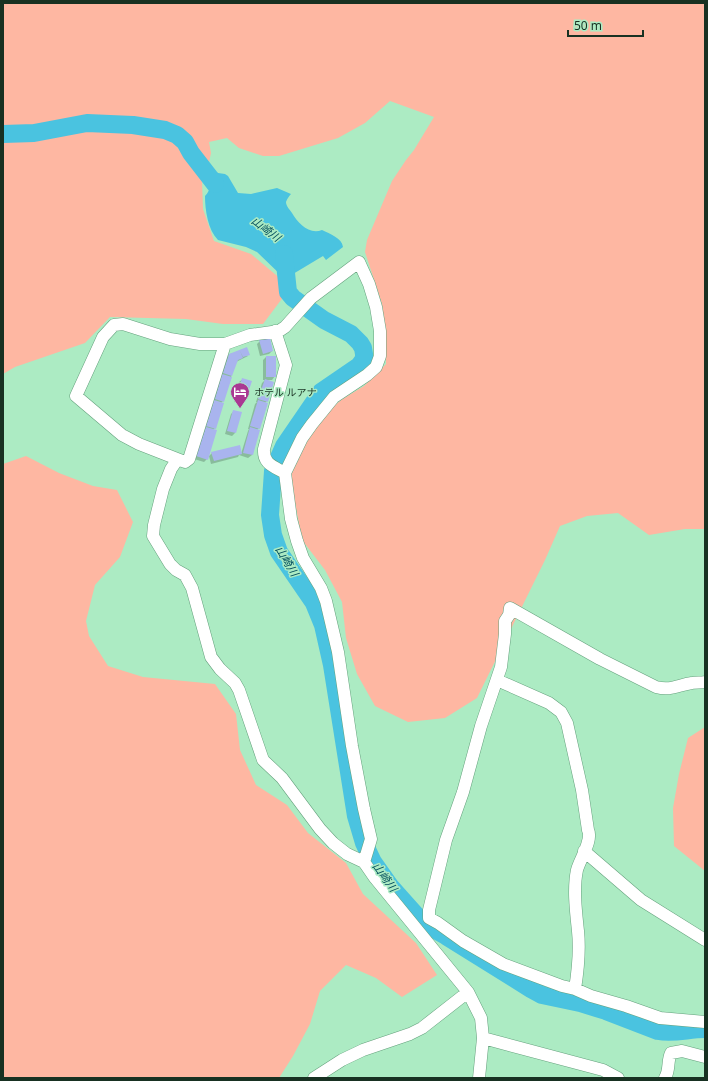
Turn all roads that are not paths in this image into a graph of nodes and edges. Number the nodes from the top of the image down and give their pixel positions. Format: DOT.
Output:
graph roads {
  1 [pos="275,331"];
  2 [pos="225,344"];
  3 [pos="176,460"];
  4 [pos="278,469"];
  5 [pos="496,680"];
  6 [pos="705,682"];
  7 [pos="584,851"];
  8 [pos="365,861"];
  9 [pos="704,938"];
  10 [pos="576,989"];
  11 [pos="468,992"];
  12 [pos="705,1022"];
  13 [pos="483,1038"];
  14 [pos="705,1057"];
  15 [pos="314,1078"];
  16 [pos="479,1078"];
  17 [pos="618,1078"];
  18 [pos="665,1078"];
  1 -- 2 [label="street"];
  1 -- 4 [label="street"];
  1 -- 4 [label="street"];
  2 -- 3 [label="street"];
  2 -- 3 [label="street"];
  3 -- 8 [label="street"];
  4 -- 8 [label="street"];
  5 -- 6 [label="street"];
  5 -- 7 [label="street"];
  5 -- 10 [label="street"];
  7 -- 9 [label="street"];
  7 -- 10 [label="street"];
  8 -- 11 [label="street"];
  10 -- 12 [label="street"];
  11 -- 13 [label="street"];
  11 -- 15 [label="street"];
  13 -- 16 [label="street"];
  13 -- 17 [label="street"];
  14 -- 18 [label="street"];
}
